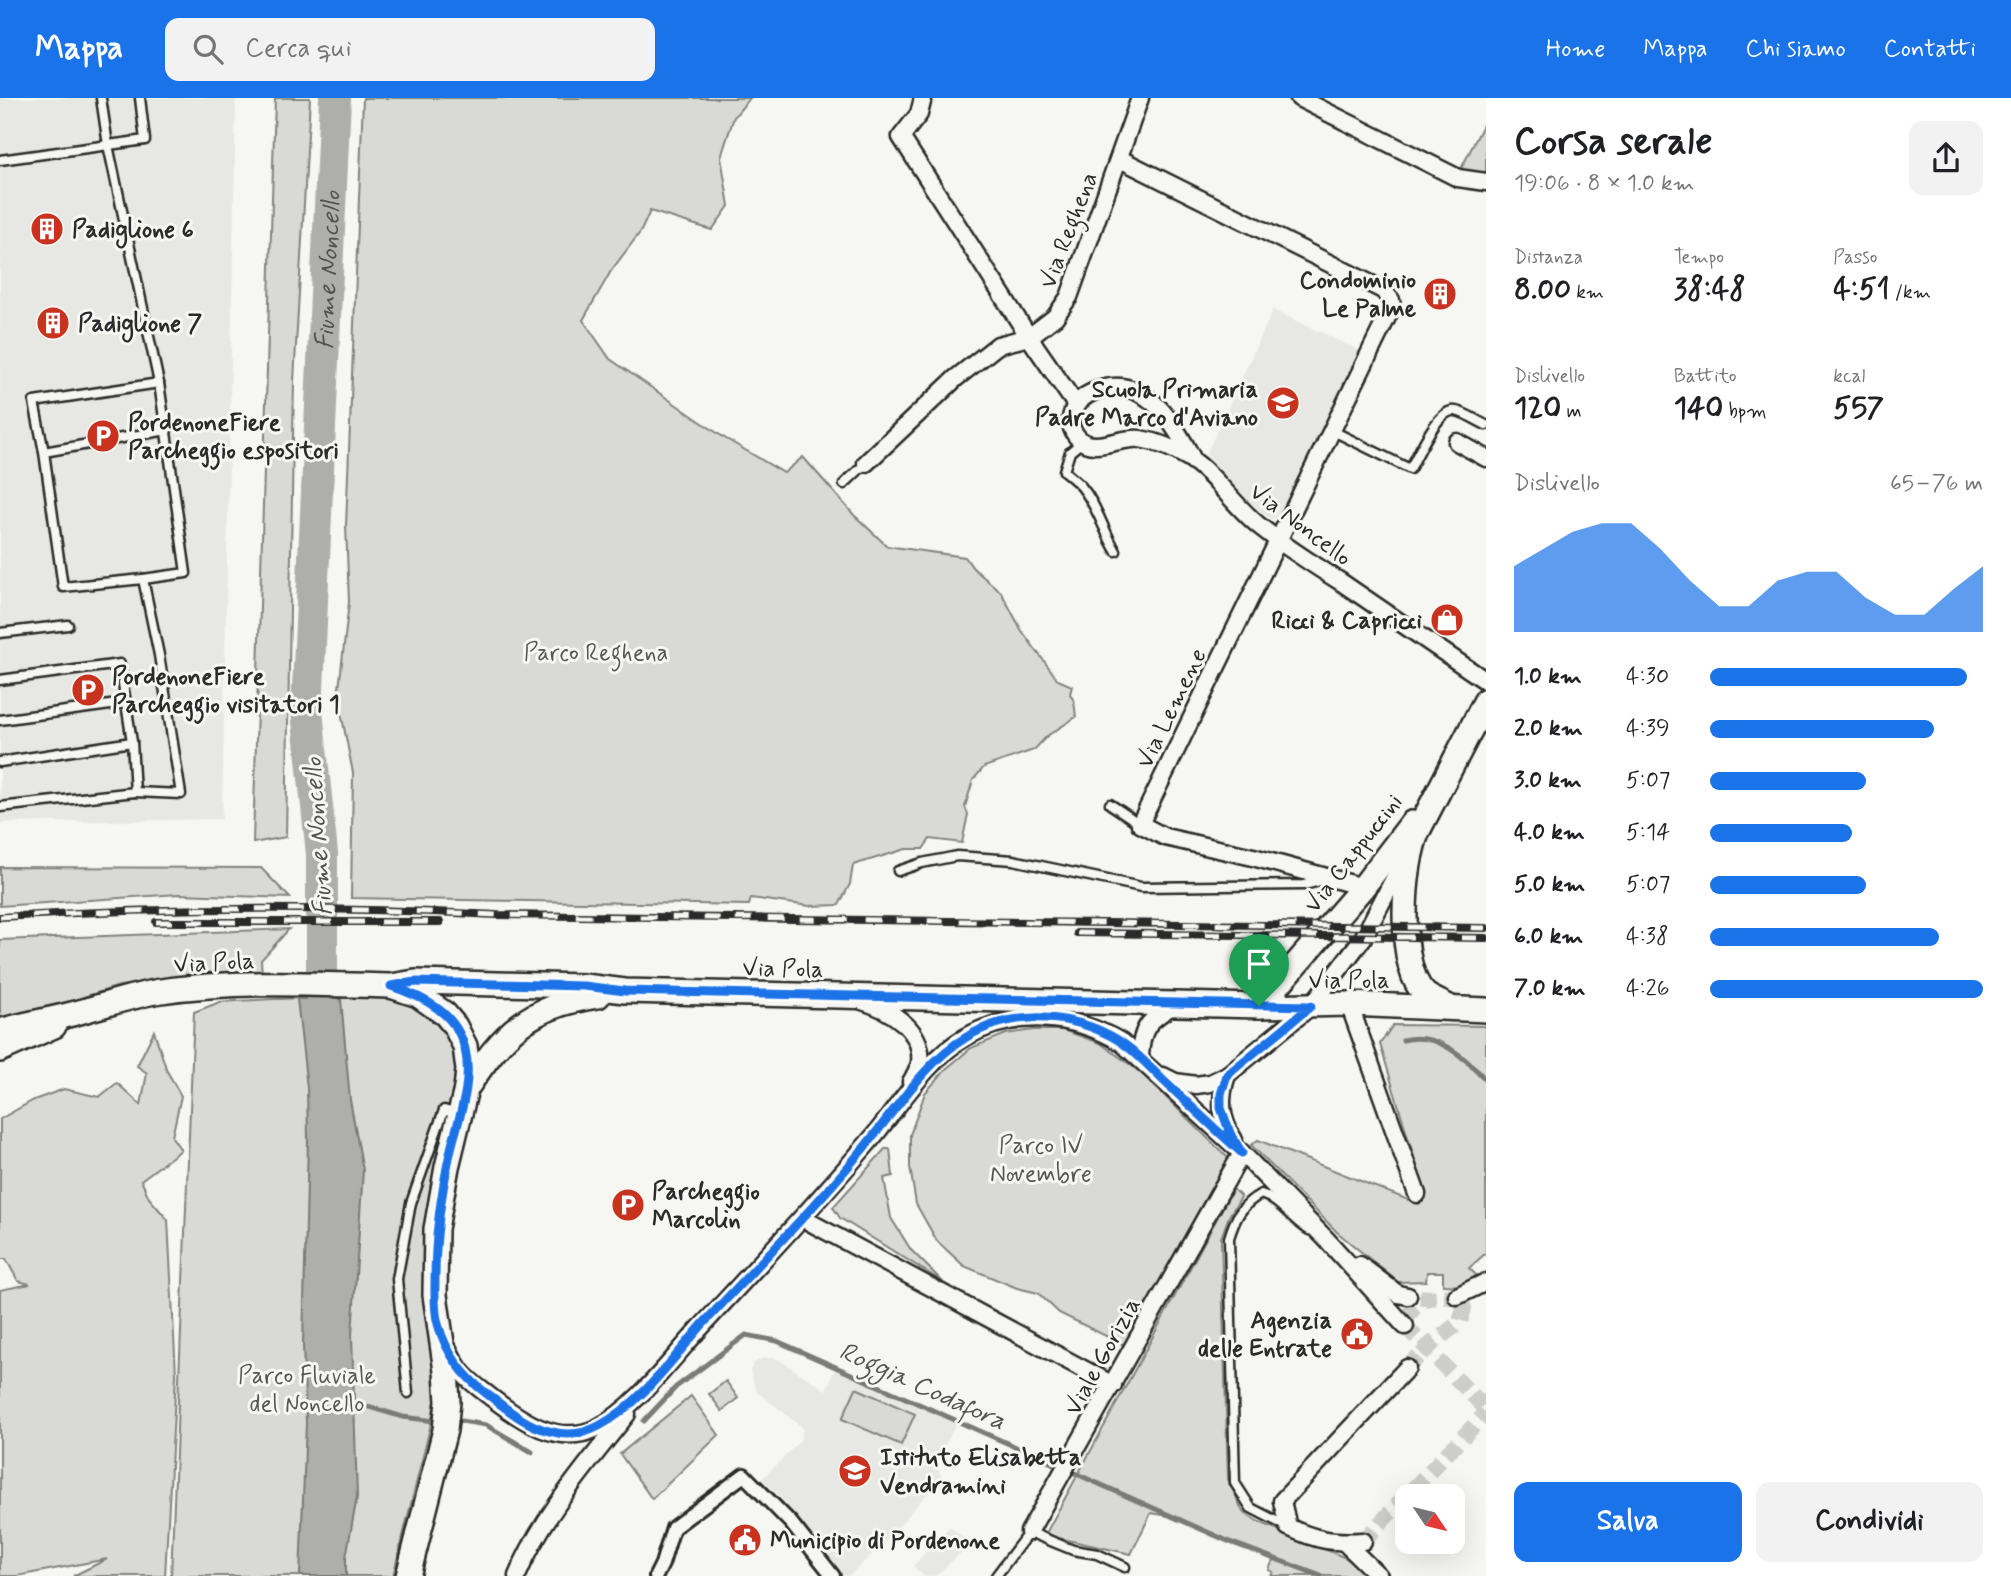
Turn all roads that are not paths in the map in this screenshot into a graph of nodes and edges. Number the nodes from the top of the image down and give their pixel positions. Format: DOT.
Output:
graph roads {
  1 [pos="101,98"];
  2 [pos="140,98"];
  3 [pos="923,98"];
  4 [pos="1140,98"];
  5 [pos="1299,98"];
  6 [pos="108,145"];
  7 [pos="1120,159"];
  8 [pos="0,160"];
  9 [pos="1486,182"];
  10 [pos="1029,337"];
  11 [pos="159,383"];
  12 [pos="1076,405"];
  13 [pos="1486,425"];
  14 [pos="167,430"];
  15 [pos="1331,430"];
  16 [pos="1082,442"];
  17 [pos="1457,442"];
  18 [pos="44,452"];
  19 [pos="1486,458"];
  20 [pos="1194,462"];
  21 [pos="866,463"];
  22 [pos="844,484"];
  23 [pos="1278,540"];
  24 [pos="1116,551"];
  25 [pos="143,579"];
  26 [pos="68,625"];
  27 [pos="0,633"];
  28 [pos="0,680"];
  29 [pos="1486,681"];
  30 [pos="1486,700"];
  31 [pos="125,703"];
  32 [pos="0,720"];
  33 [pos="132,742"];
  34 [pos="1455,759"];
  35 [pos="0,762"];
  36 [pos="135,792"];
  37 [pos="1110,804"];
  38 [pos="0,807"];
  39 [pos="1140,824"];
  40 [pos="1412,845"];
  41 [pos="898,871"];
  42 [pos="1334,877"];
  43 [pos="1363,887"];
  44 [pos="379,986"];
  45 [pos="625,991"];
  46 [pos="846,996"];
  47 [pos="1175,1004"];
  48 [pos="1349,1004"];
  49 [pos="1259,1006"];
  50 [pos="1311,1006"];
  51 [pos="1452,1009"];
  52 [pos="1486,1010"];
  53 [pos="81,1012"];
  54 [pos="0,1031"];
  55 [pos="0,1050"];
  56 [pos="1140,1057"];
  57 [pos="1157,1074"];
  58 [pos="1227,1075"];
  59 [pos="466,1089"];
  60 [pos="903,1097"];
  61 [pos="460,1114"];
  62 [pos="1242,1153"];
  63 [pos="1417,1194"];
  64 [pos="802,1219"];
  65 [pos="1327,1240"];
  66 [pos="1486,1282"];
  67 [pos="1408,1296"];
  68 [pos="1457,1296"];
  69 [pos="437,1322"];
  70 [pos="1405,1323"];
  71 [pos="1408,1368"];
  72 [pos="651,1384"];
  73 [pos="1113,1385"];
  74 [pos="408,1393"];
  75 [pos="1288,1527"];
  76 [pos="1029,1532"];
  77 [pos="1363,1541"];
  78 [pos="1344,1542"];
  79 [pos="1125,1567"];
  80 [pos="408,1576"];
  81 [pos="517,1576"];
  82 [pos="656,1576"];
  83 [pos="833,1576"];
  84 [pos="996,1576"];
  85 [pos="1379,1576"];
  1 -- 6 [label="lane"];
  2 -- 6 [label="lane"];
  3 -- 10 [label="street"];
  4 -- 7 [label="street, Via Reghena"];
  5 -- 9 [label="street"];
  6 -- 8 [label="lane"];
  6 -- 11 [label="lane"];
  7 -- 10 [label="street, Via Reghena"];
  7 -- 15 [label="street, Via Lemene"];
  10 -- 12 [label="street"];
  10 -- 21 [label="street, Via Reghena"];
  11 -- 14 [label="lane"];
  11 -- 18 [label="lane"];
  12 -- 16 [label="street"];
  12 -- 20 [label="street"];
  13 -- 15 [label="lane"];
  14 -- 18 [label="lane"];
  14 -- 25 [label="lane"];
  15 -- 23 [label="street, Via Lemene"];
  16 -- 20 [label="street, Via Noncello"];
  16 -- 24 [label="lane"];
  17 -- 19 [label="street"];
  18 -- 25 [label="lane"];
  20 -- 23 [label="street, Via Noncello"];
  21 -- 22 [label="lane, Via Reghena"];
  23 -- 29 [label="street, Via Noncello"];
  23 -- 39 [label="street, Via Lemene"];
  25 -- 36 [label="lane"];
  26 -- 27 [label="lane"];
  28 -- 31 [label="lane"];
  30 -- 34 [label="main road, Via Cappuccini"];
  31 -- 32 [label="lane"];
  31 -- 33 [label="lane"];
  33 -- 35 [label="lane"];
  33 -- 36 [label="lane"];
  34 -- 40 [label="main road, Via Cappuccini"];
  34 -- 43 [label="main road, Via Cappuccini"];
  36 -- 38 [label="lane"];
  37 -- 39 [label="lane"];
  39 -- 42 [label="street"];
  40 -- 50 [label="street, Via Cappuccini"];
  40 -- 51 [label="main road, Via Cappuccini"];
  41 -- 42 [label="lane"];
  42 -- 43 [label="street"];
  43 -- 49 [label="main road, Via Cappuccini"];
  44 -- 45 [label="main road, Via Pola"];
  44 -- 53 [label="main road, Via Pola"];
  44 -- 59 [label="main road"];
  45 -- 46 [label="main road, Via Pola"];
  45 -- 59 [label="main road"];
  46 -- 47 [label="main road, Via Pola"];
  46 -- 60 [label="street"];
  47 -- 49 [label="main road, Via Pola"];
  47 -- 56 [label="street"];
  48 -- 50 [label="main road, Via Pola"];
  48 -- 51 [label="main road, Via Pola"];
  48 -- 63 [label="street"];
  49 -- 50 [label="main road, Via Pola"];
  50 -- 58 [label="street, Via Cappuccini"];
  51 -- 52 [label="main road, Via Pola"];
  53 -- 54 [label="main road, Via Pola"];
  53 -- 55 [label="main road, Via Pola"];
  56 -- 57 [label="street"];
  56 -- 60 [label="street"];
  57 -- 58 [label="street"];
  57 -- 62 [label="street"];
  58 -- 62 [label="street"];
  59 -- 61 [label="main road"];
  60 -- 64 [label="street"];
  61 -- 69 [label="main road"];
  61 -- 74 [label="lane"];
  62 -- 65 [label="street"];
  62 -- 73 [label="street, Viale Gorizia"];
  64 -- 72 [label="street"];
  64 -- 73 [label="street"];
  65 -- 67 [label="street"];
  65 -- 70 [label="street"];
  65 -- 75 [label="lane"];
  66 -- 68 [label="street"];
  69 -- 72 [label="street"];
  69 -- 80 [label="main road"];
  71 -- 75 [label="street"];
  72 -- 81 [label="street"];
  73 -- 76 [label="street, Viale Gorizia"];
  75 -- 78 [label="street"];
  76 -- 79 [label="lane"];
  76 -- 84 [label="lane, Viale Gorizia"];
  77 -- 78 [label="street"];
  78 -- 85 [label="street"];
  82 -- 83 [label="street"];
}
